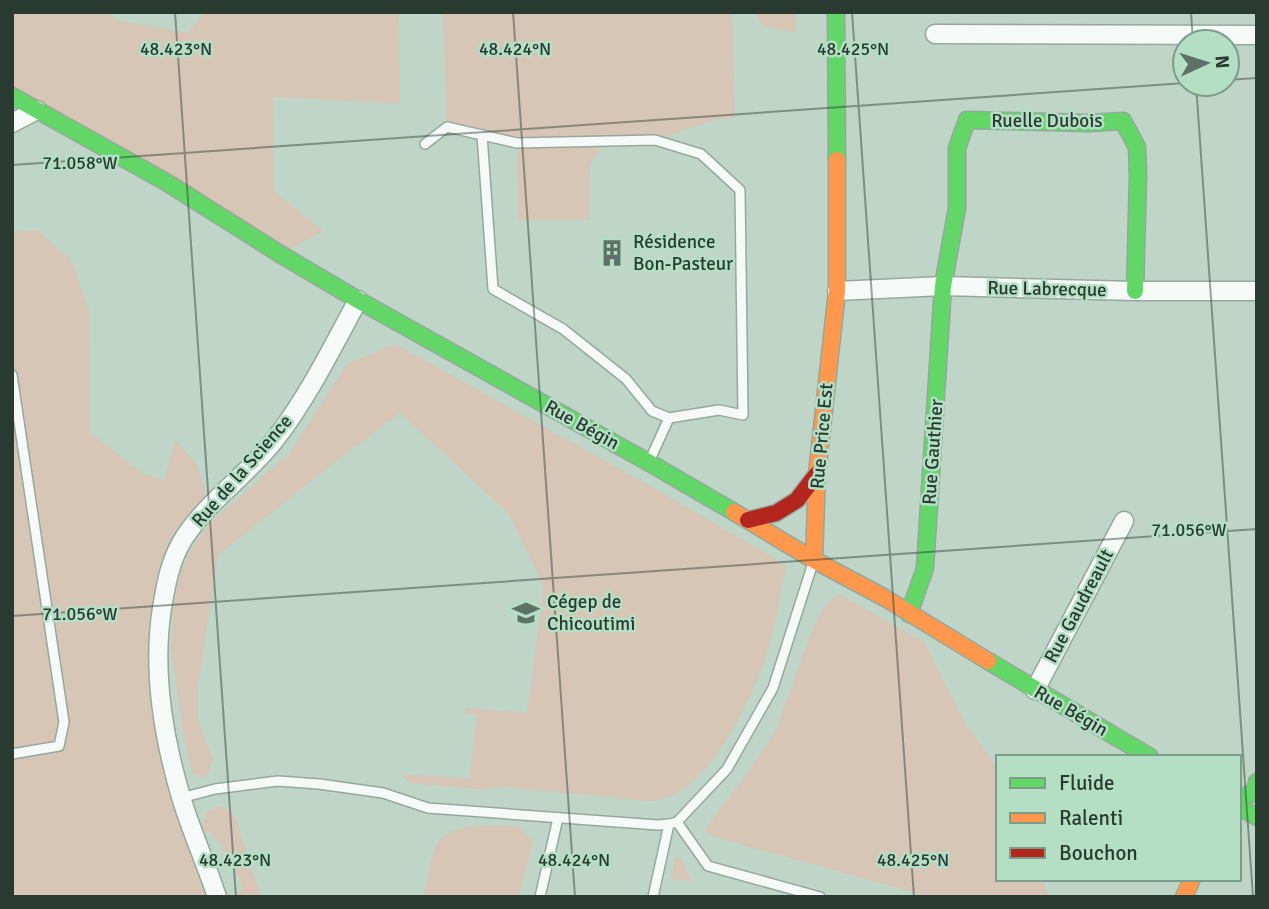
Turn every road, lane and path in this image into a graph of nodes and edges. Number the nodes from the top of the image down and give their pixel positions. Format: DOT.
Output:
graph roads {
  1 [pos="836,12"];
  2 [pos="935,34"];
  3 [pos="1257,36"];
  4 [pos="12,96"];
  5 [pos="37,110"];
  6 [pos="12,123"];
  7 [pos="482,135"];
  8 [pos="425,144"];
  9 [pos="943,286"];
  10 [pos="837,291"];
  11 [pos="1135,291"];
  12 [pos="1257,291"];
  13 [pos="358,300"];
  14 [pos="12,375"];
  15 [pos="669,418"];
  16 [pos="649,462"];
  17 [pos="817,474"];
  18 [pos="748,520"];
  19 [pos="1124,521"];
  20 [pos="814,560"];
  21 [pos="909,614"];
  22 [pos="1035,690"];
  23 [pos="12,754"];
  24 [pos="1143,754"];
  25 [pos="1257,782"];
  26 [pos="181,798"];
  27 [pos="1241,798"];
  28 [pos="1241,808"];
  29 [pos="1257,817"];
  30 [pos="558,818"];
  31 [pos="673,823"];
  32 [pos="1191,881"];
  33 [pos="217,897"];
  34 [pos="540,897"];
  35 [pos="653,897"];
  36 [pos="820,897"];
  37 [pos="1183,897"];
  1 -- 10 [label="street, Rue Price Est"];
  2 -- 3 [label="street"];
  4 -- 5 [label="street, Rue Bégin"];
  5 -- 6 [label="street"];
  5 -- 13 [label="street, Rue Bégin"];
  7 -- 8 [label="lane"];
  7 -- 15 [label="lane"];
  7 -- 15 [label="lane"];
  9 -- 10 [label="street, Rue Labrecque"];
  9 -- 11 [label="street, Rue Labrecque"];
  9 -- 11 [label="street, Ruelle Dubois"];
  9 -- 21 [label="street, Rue Gauthier"];
  10 -- 17 [label="street, Rue Price Est"];
  11 -- 12 [label="street, Rue Labrecque"];
  13 -- 16 [label="street, Rue Bégin"];
  13 -- 26 [label="street, Rue de la Science"];
  14 -- 23 [label="lane"];
  15 -- 16 [label="lane"];
  16 -- 18 [label="street, Rue Bégin"];
  17 -- 18 [label="street"];
  17 -- 20 [label="street, Rue Price Est"];
  18 -- 20 [label="street, Rue Bégin"];
  19 -- 22 [label="street, Rue Gaudreault"];
  20 -- 21 [label="street, Rue Bégin"];
  20 -- 31 [label="lane, Rue Price Est"];
  21 -- 22 [label="street, Rue Bégin"];
  22 -- 24 [label="street, Rue Bégin"];
  25 -- 27 [label="street"];
  26 -- 30 [label="lane"];
  26 -- 33 [label="street, Rue de la Science"];
  28 -- 29 [label="street"];
  30 -- 31 [label="lane"];
  30 -- 34 [label="lane"];
  31 -- 35 [label="lane"];
  31 -- 36 [label="lane"];
  32 -- 37 [label="street"];
}
